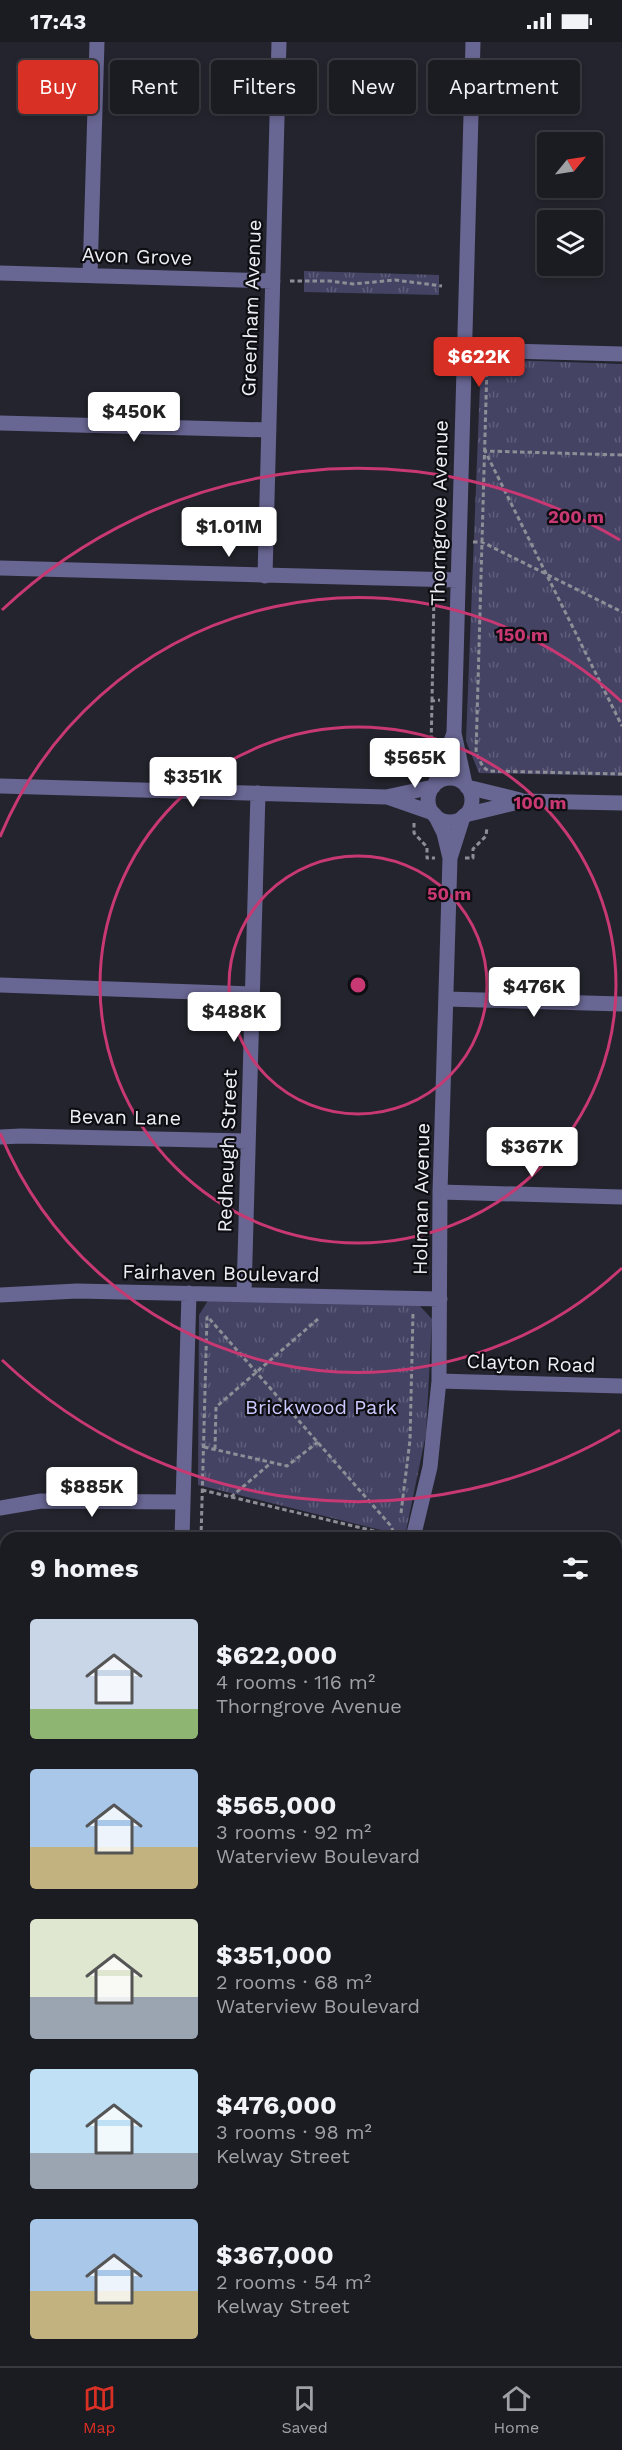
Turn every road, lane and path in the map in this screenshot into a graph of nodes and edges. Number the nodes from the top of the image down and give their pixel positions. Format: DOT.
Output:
graph roads {
  1 [pos="97,42"];
  2 [pos="279,42"];
  3 [pos="473,42"];
  4 [pos="0,273"];
  5 [pos="90,275"];
  6 [pos="273,281"];
  7 [pos="290,281"];
  8 [pos="442,286"];
  9 [pos="464,350"];
  10 [pos="488,351"];
  11 [pos="622,354"];
  12 [pos="0,423"];
  13 [pos="268,430"];
  14 [pos="485,451"];
  15 [pos="622,455"];
  16 [pos="482,542"];
  17 [pos="459,543"];
  18 [pos="0,568"];
  19 [pos="547,575"];
  20 [pos="265,576"];
  21 [pos="434,579"];
  22 [pos="458,580"];
  23 [pos="622,612"];
  24 [pos="432,701"];
  25 [pos="622,726"];
  26 [pos="454,733"];
  27 [pos="622,774"];
  28 [pos="434,785"];
  29 [pos="466,785"];
  30 [pos="0,786"];
  31 [pos="258,793"];
  32 [pos="386,796"];
  33 [pos="523,801"];
  34 [pos="622,803"];
  35 [pos="434,814"];
  36 [pos="464,816"];
  37 [pos="450,858"];
  38 [pos="0,985"];
  39 [pos="252,994"];
  40 [pos="446,999"];
  41 [pos="622,1004"];
  42 [pos="0,1137"];
  43 [pos="248,1141"];
  44 [pos="440,1192"];
  45 [pos="622,1197"];
  46 [pos="189,1293"];
  47 [pos="244,1294"];
  48 [pos="0,1295"];
  49 [pos="440,1299"];
  50 [pos="414,1300"];
  51 [pos="318,1319"];
  52 [pos="256,1371"];
  53 [pos="439,1381"];
  54 [pos="622,1386"];
  55 [pos="318,1442"];
  56 [pos="203,1447"];
  57 [pos="215,1449"];
  58 [pos="272,1462"];
  59 [pos="202,1490"];
  60 [pos="231,1497"];
  61 [pos="182,1502"];
  62 [pos="0,1508"];
  63 [pos="400,1517"];
  64 [pos="398,1526"];
  65 [pos="182,1532"];
  66 [pos="201,1532"];
  67 [pos="374,1532"];
  68 [pos="393,1532"];
  69 [pos="396,1532"];
  70 [pos="414,1532"];
  1 -- 5 [label="street"];
  2 -- 6 [label="street, Greenham Avenue"];
  3 -- 9 [label="street, Thorngrove Avenue"];
  4 -- 5 [label="street, Avon Grove"];
  5 -- 6 [label="street, Avon Grove"];
  6 -- 13 [label="street, Greenham Avenue"];
  7 -- 8 [label="path"];
  9 -- 10 [label="street"];
  9 -- 17 [label="street, Thorngrove Avenue"];
  10 -- 11 [label="street"];
  10 -- 14 [label="path"];
  12 -- 13 [label="street"];
  13 -- 20 [label="street, Greenham Avenue"];
  14 -- 15 [label="path"];
  14 -- 16 [label="path"];
  14 -- 19 [label="path"];
  16 -- 17 [label="path"];
  16 -- 19 [label="path"];
  16 -- 27 [label="path"];
  17 -- 21 [label="path"];
  17 -- 22 [label="street, Thorngrove Avenue"];
  18 -- 20 [label="street"];
  19 -- 23 [label="path"];
  19 -- 25 [label="path"];
  20 -- 21 [label="street"];
  21 -- 22 [label="street"];
  21 -- 24 [label="path"];
  22 -- 26 [label="street, Thorngrove Avenue"];
  26 -- 28 [label="street, Thorngrove Avenue"];
  26 -- 29 [label="street, Thorngrove Avenue"];
  28 -- 29 [label="street"];
  28 -- 32 [label="street"];
  28 -- 35 [label="street"];
  29 -- 33 [label="street"];
  29 -- 36 [label="street"];
  30 -- 31 [label="street"];
  31 -- 32 [label="street"];
  31 -- 39 [label="street, Redheugh Street"];
  32 -- 35 [label="street"];
  33 -- 34 [label="street"];
  33 -- 36 [label="street"];
  35 -- 36 [label="street"];
  35 -- 37 [label="street, Holman Avenue"];
  36 -- 37 [label="street, Holman Avenue"];
  37 -- 40 [label="street, Holman Avenue"];
  38 -- 39 [label="street"];
  39 -- 43 [label="street, Redheugh Street"];
  40 -- 41 [label="street"];
  40 -- 44 [label="street, Holman Avenue"];
  42 -- 43 [label="street, Bevan Lane"];
  43 -- 47 [label="street, Redheugh Street"];
  44 -- 45 [label="street"];
  44 -- 49 [label="street, Holman Avenue"];
  46 -- 47 [label="street, Fairhaven Boulevard"];
  46 -- 48 [label="street, Fairhaven Boulevard"];
  46 -- 61 [label="street"];
  47 -- 50 [label="street, Fairhaven Boulevard"];
  49 -- 50 [label="street, Fairhaven Boulevard"];
  49 -- 53 [label="street, Holman Avenue"];
  50 -- 63 [label="path"];
  51 -- 52 [label="path"];
  52 -- 55 [label="path"];
  52 -- 56 [label="path"];
  52 -- 57 [label="path"];
  53 -- 54 [label="street, Clayton Road"];
  53 -- 70 [label="street, Holman Avenue"];
  55 -- 58 [label="path"];
  55 -- 68 [label="path"];
  56 -- 57 [label="path"];
  56 -- 59 [label="path"];
  57 -- 58 [label="path"];
  58 -- 60 [label="path"];
  59 -- 60 [label="path"];
  59 -- 66 [label="path"];
  60 -- 67 [label="path"];
  61 -- 62 [label="street"];
  61 -- 65 [label="street"];
  64 -- 69 [label="path"];
}
